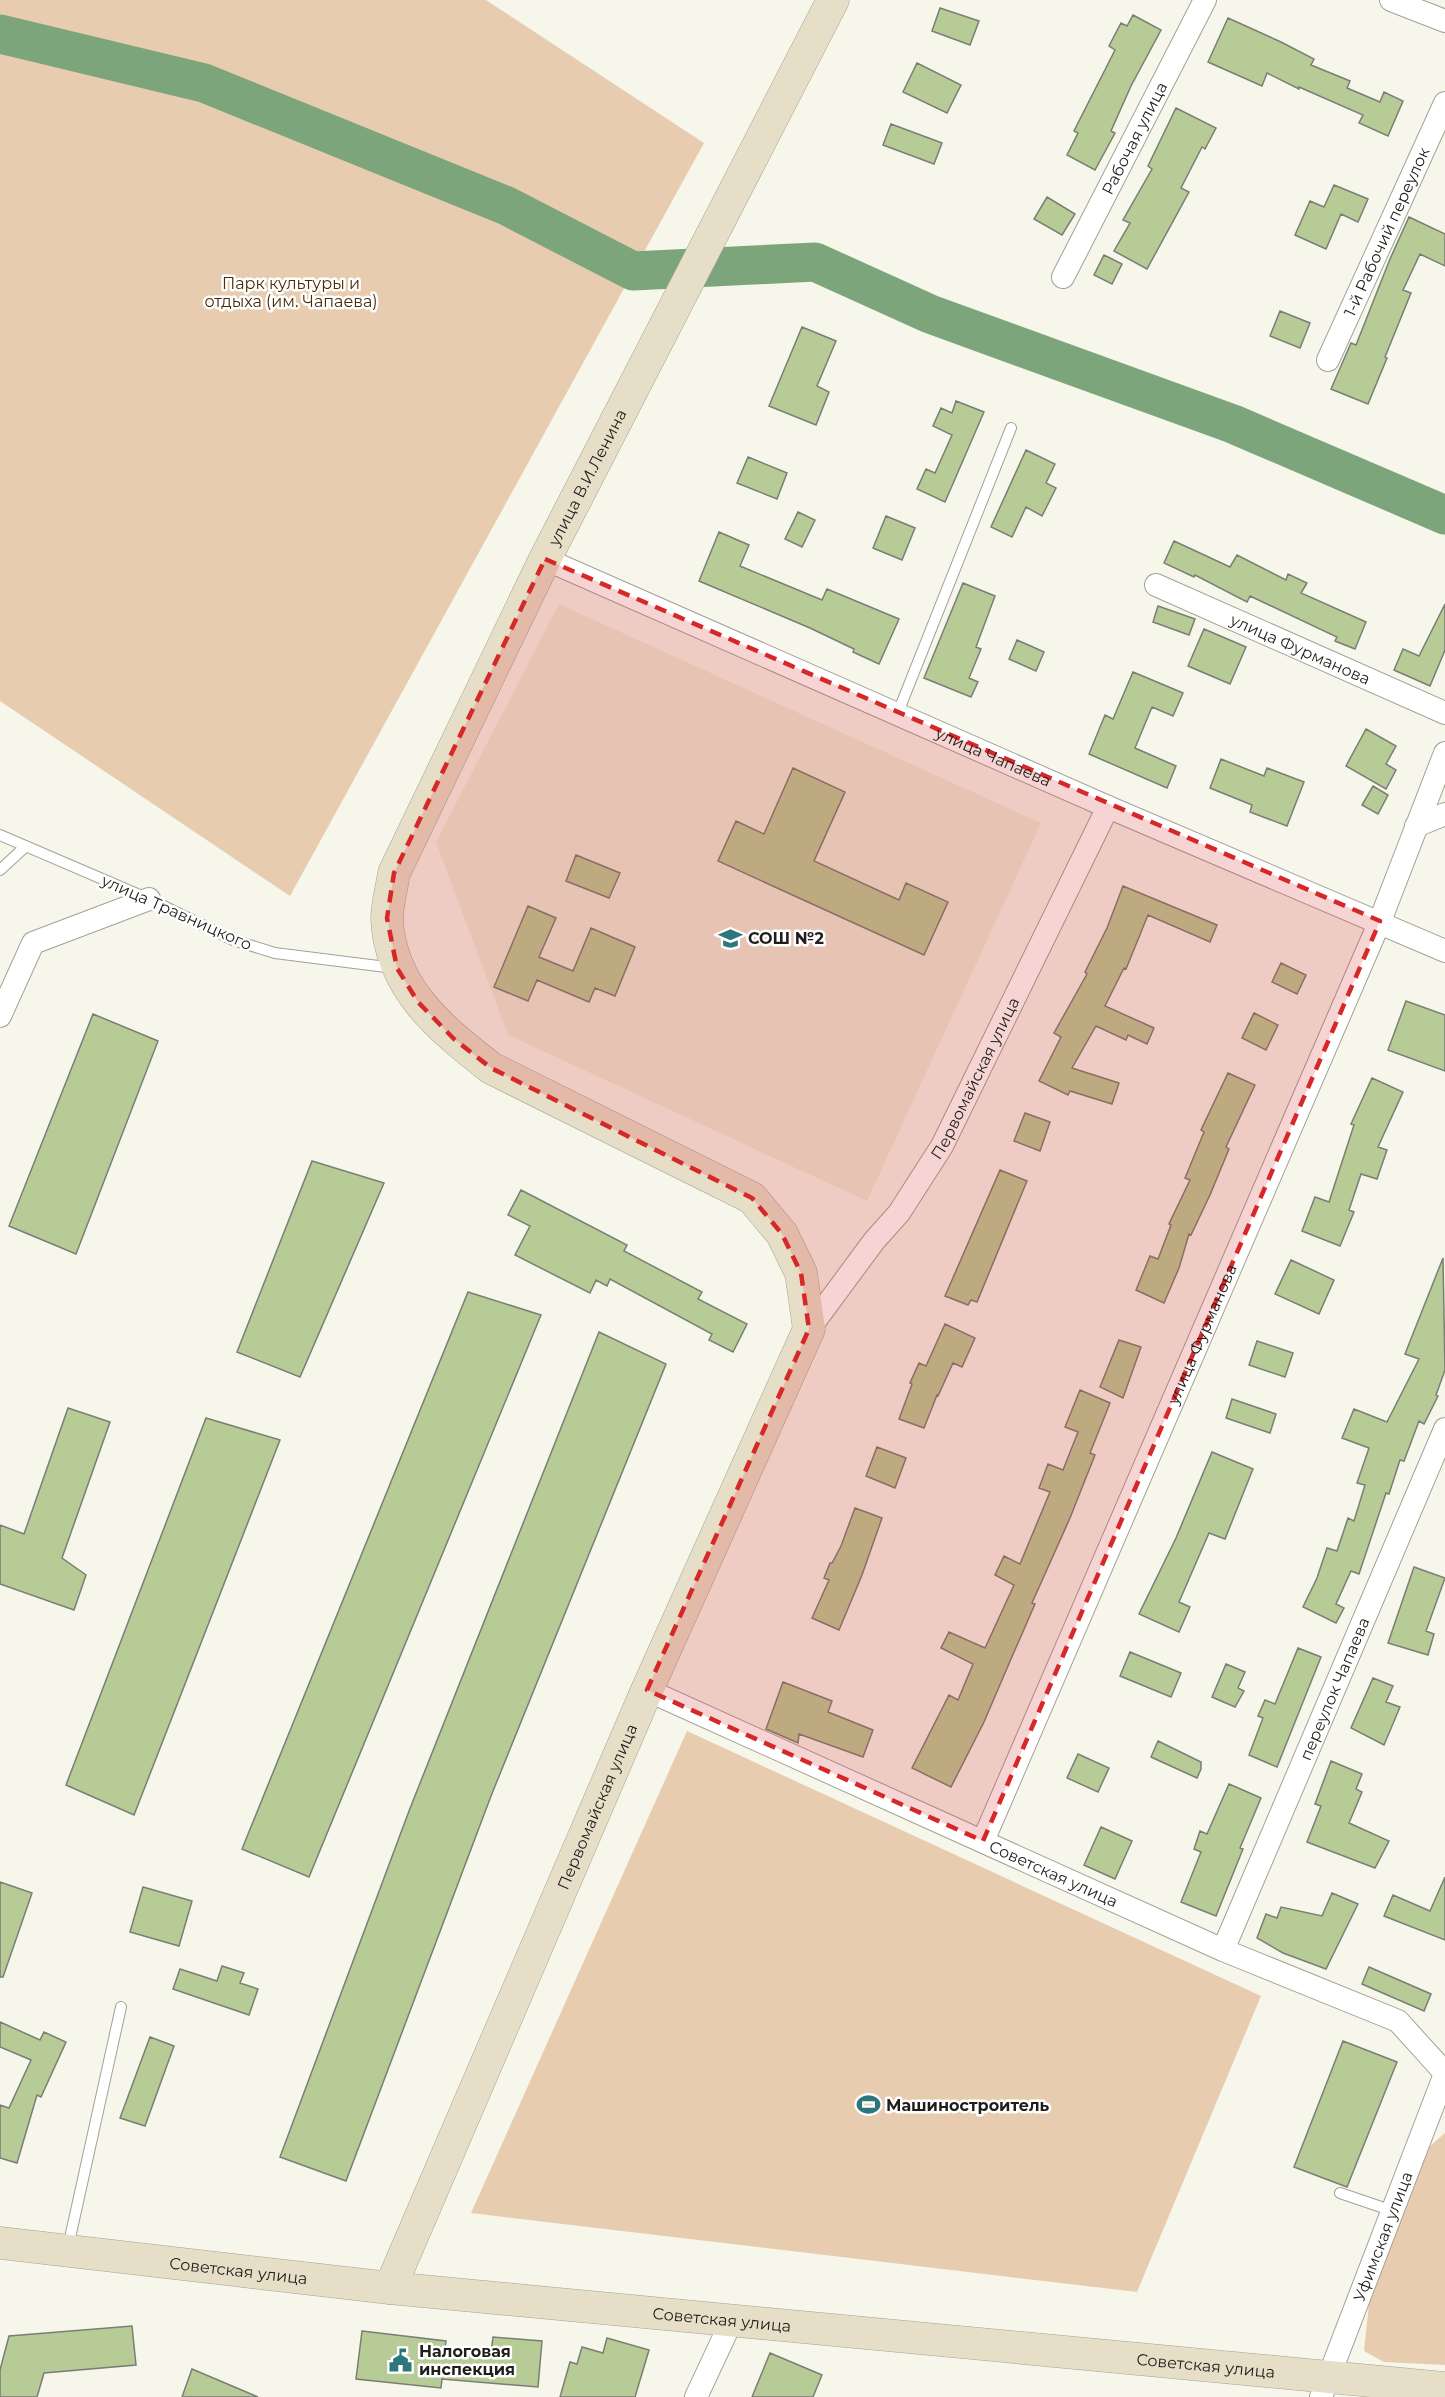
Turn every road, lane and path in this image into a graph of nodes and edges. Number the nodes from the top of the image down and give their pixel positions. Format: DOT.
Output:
graph roads {
  1 [pos="833,0"];
  2 [pos="1205,0"];
  3 [pos="1391,0"];
  4 [pos="1445,21"];
  5 [pos="1445,103"];
  6 [pos="1063,278"];
  7 [pos="1328,360"];
  8 [pos="1011,428"];
  9 [pos="545,559"];
  10 [pos="1156,585"];
  11 [pos="1445,713"];
  12 [pos="897,715"];
  13 [pos="1445,753"];
  14 [pos="1108,807"];
  15 [pos="1445,814"];
  16 [pos="1416,826"];
  17 [pos="0,835"];
  18 [pos="26,846"];
  19 [pos="0,870"];
  20 [pos="149,898"];
  21 [pos="1380,921"];
  22 [pos="1445,951"];
  23 [pos="397,968"];
  24 [pos="0,1016"];
  25 [pos="809,1329"];
  26 [pos="1445,1429"];
  27 [pos="647,1690"];
  28 [pos="982,1841"];
  29 [pos="1223,1950"];
  30 [pos="121,2007"];
  31 [pos="1445,2074"];
  32 [pos="1340,2193"];
  33 [pos="1394,2211"];
  34 [pos="0,2243"];
  35 [pos="68,2250"];
  36 [pos="390,2288"];
  37 [pos="732,2320"];
  38 [pos="1326,2386"];
  39 [pos="1445,2388"];
  40 [pos="696,2397"];
  1 -- 9 [label="main road, улица В.И.Ленина"];
  2 -- 6 [label="street, Рабочая улица"];
  3 -- 4 [label="street"];
  5 -- 7 [label="street, 1-й Рабочий переулок"];
  8 -- 12 [label="lane"];
  9 -- 12 [label="street, улица Чапаева"];
  9 -- 23 [label="main road, улица В.И.Ленина"];
  10 -- 11 [label="street, улица Фурманова"];
  12 -- 14 [label="street, улица Чапаева"];
  13 -- 16 [label="street, улица Фурманова"];
  14 -- 21 [label="street, улица Чапаева"];
  14 -- 25 [label="street, Первомайская улица"];
  15 -- 16 [label="street"];
  16 -- 21 [label="street, улица Фурманова"];
  17 -- 18 [label="lane, улица Травницкого"];
  18 -- 19 [label="lane"];
  18 -- 20 [label="lane, улица Травницкого"];
  20 -- 23 [label="lane, улица Травницкого"];
  20 -- 24 [label="street"];
  21 -- 22 [label="street, улица Чапаева"];
  21 -- 28 [label="street, улица Фурманова"];
  23 -- 25 [label="main road"];
  25 -- 27 [label="main road, Первомайская улица"];
  26 -- 29 [label="street, переулок Чапаева"];
  27 -- 28 [label="street, Советская улица"];
  27 -- 36 [label="main road, Первомайская улица"];
  28 -- 29 [label="street, Советская улица"];
  29 -- 31 [label="street, Советская улица"];
  30 -- 35 [label="lane"];
  31 -- 33 [label="street, Уфимская улица"];
  32 -- 33 [label="lane"];
  33 -- 38 [label="street, Уфимская улица"];
  34 -- 35 [label="main road, Советская улица"];
  35 -- 36 [label="main road, Советская улица"];
  36 -- 37 [label="main road, Советская улица"];
  37 -- 38 [label="main road, Советская улица"];
  37 -- 40 [label="street"];
  38 -- 39 [label="main road, Советская улица"];
}
